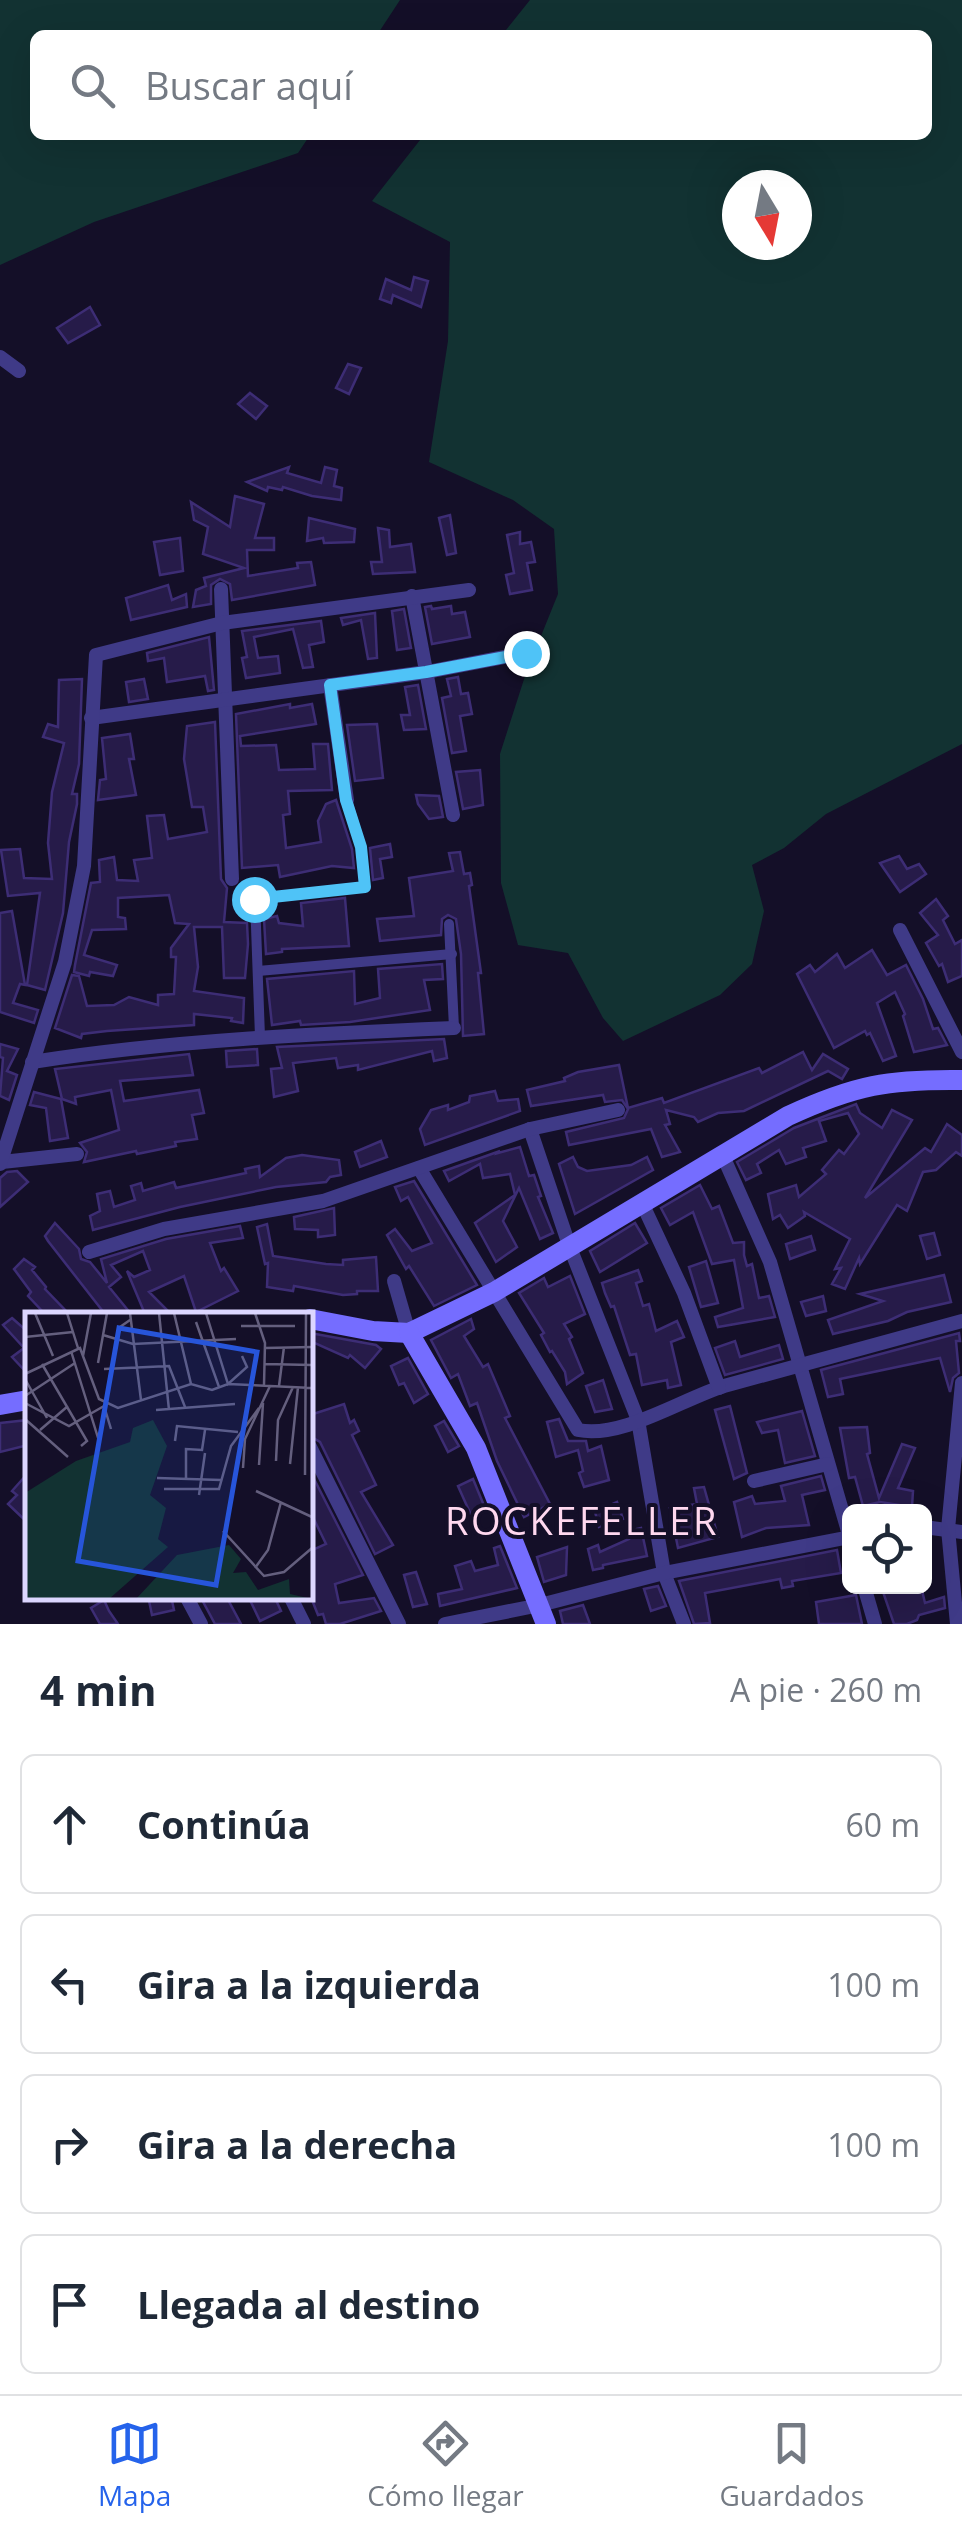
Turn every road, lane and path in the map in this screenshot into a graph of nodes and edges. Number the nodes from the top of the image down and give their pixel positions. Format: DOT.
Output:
graph roads {
  1 [pos="0,356"];
  2 [pos="18,371"];
  3 [pos="221,589"];
  4 [pos="469,590"];
  5 [pos="412,596"];
  6 [pos="222,623"];
  7 [pos="526,653"];
  8 [pos="426,672"];
  9 [pos="330,685"];
  10 [pos="224,699"];
  11 [pos="91,718"];
  12 [pos="346,800"];
  13 [pos="454,815"];
  14 [pos="232,879"];
  15 [pos="449,924"];
  16 [pos="900,930"];
  17 [pos="452,954"];
  18 [pos="258,971"];
  19 [pos="454,1028"];
  20 [pos="260,1037"];
  21 [pos="962,1052"];
  22 [pos="32,1062"];
  23 [pos="962,1080"];
  24 [pos="618,1110"];
  25 [pos="530,1128"];
  26 [pos="77,1154"];
  27 [pos="724,1156"];
  28 [pos="1,1163"];
  29 [pos="420,1168"];
  30 [pos="642,1203"];
  31 [pos="569,1245"];
  32 [pos="90,1252"];
  33 [pos="394,1281"];
  34 [pos="494,1292"];
  35 [pos="312,1319"];
  36 [pos="962,1320"];
  37 [pos="409,1334"];
  38 [pos="800,1366"];
  39 [pos="962,1383"];
  40 [pos="719,1388"];
  41 [pos="25,1400"];
  42 [pos="0,1404"];
  43 [pos="638,1420"];
  44 [pos="312,1451"];
  45 [pos="828,1464"];
  46 [pos="754,1481"];
  47 [pos="842,1513"];
  48 [pos="955,1530"];
  49 [pos="842,1538"];
  50 [pos="664,1573"];
  51 [pos="866,1594"];
  52 [pos="188,1599"];
  53 [pos="292,1599"];
  54 [pos="544,1615"];
  55 [pos="200,1624"];
  56 [pos="304,1624"];
  57 [pos="399,1624"];
  58 [pos="445,1624"];
  59 [pos="684,1624"];
  60 [pos="874,1624"];
  61 [pos="957,1624"];
  1 -- 2 [label="street"];
  3 -- 6 [label="street"];
  4 -- 5 [label="street"];
  5 -- 6 [label="street"];
  5 -- 8 [label="street"];
  6 -- 10 [label="street"];
  6 -- 11 [label="street"];
  7 -- 8 [label="street"];
  8 -- 9 [label="street"];
  8 -- 13 [label="street"];
  9 -- 10 [label="street"];
  9 -- 12 [label="street"];
  10 -- 11 [label="street"];
  10 -- 14 [label="street"];
  11 -- 22 [label="street"];
  12 -- 18 [label="street"];
  15 -- 17 [label="street"];
  16 -- 21 [label="street"];
  17 -- 18 [label="street"];
  17 -- 19 [label="street"];
  18 -- 20 [label="street"];
  19 -- 20 [label="street"];
  20 -- 22 [label="street"];
  22 -- 28 [label="street"];
  23 -- 27 [label="main road"];
  24 -- 25 [label="street"];
  25 -- 29 [label="street"];
  25 -- 31 [label="street"];
  26 -- 28 [label="street"];
  27 -- 30 [label="main road"];
  27 -- 38 [label="street"];
  29 -- 32 [label="street"];
  29 -- 34 [label="street"];
  30 -- 31 [label="main road"];
  30 -- 40 [label="street"];
  31 -- 34 [label="main road"];
  31 -- 43 [label="street"];
  33 -- 37 [label="street"];
  34 -- 37 [label="main road"];
  34 -- 43 [label="street"];
  35 -- 37 [label="main road"];
  36 -- 38 [label="street"];
  37 -- 54 [label="main road"];
  38 -- 40 [label="street"];
  38 -- 45 [label="street"];
  39 -- 48 [label="street"];
  40 -- 43 [label="street"];
  41 -- 42 [label="main road"];
  43 -- 50 [label="street"];
  44 -- 57 [label="street"];
  45 -- 46 [label="street"];
  45 -- 47 [label="street"];
  48 -- 61 [label="street"];
  49 -- 50 [label="street"];
  50 -- 54 [label="street"];
  50 -- 59 [label="street"];
  51 -- 60 [label="street"];
  52 -- 55 [label="street"];
  53 -- 56 [label="street"];
  54 -- 58 [label="street"];
}
